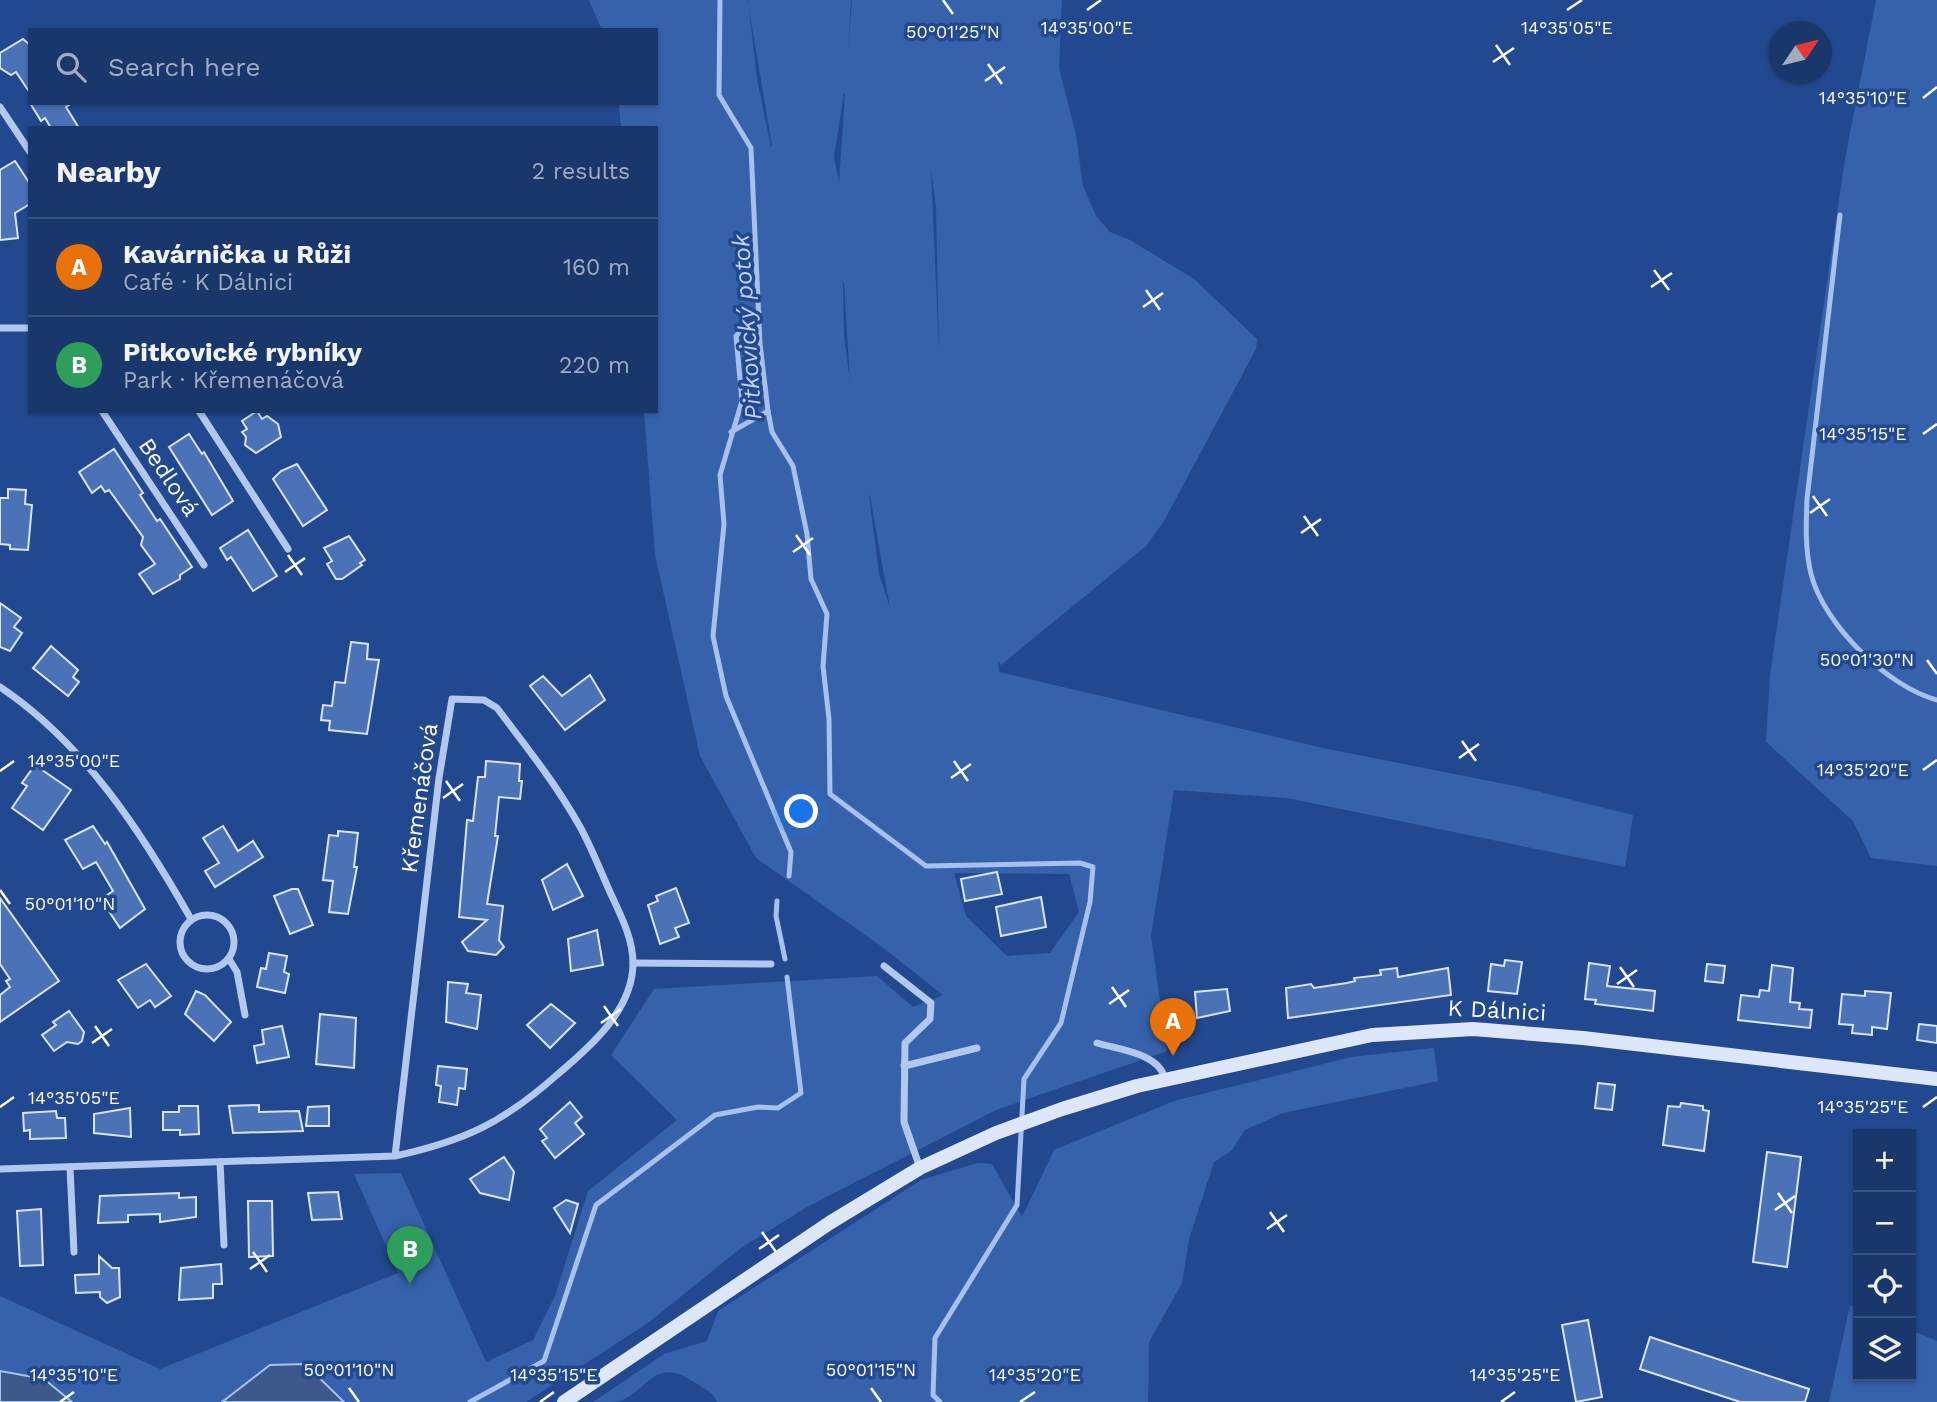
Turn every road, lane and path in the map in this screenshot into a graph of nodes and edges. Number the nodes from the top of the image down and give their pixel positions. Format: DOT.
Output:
graph roads {
  1 [pos="0,107"];
  2 [pos="28,149"];
  3 [pos="0,328"];
  4 [pos="28,328"];
  5 [pos="103,413"];
  6 [pos="200,413"];
  7 [pos="288,549"];
  8 [pos="204,565"];
  9 [pos="0,687"];
  10 [pos="191,919"];
  11 [pos="229,959"];
  12 [pos="633,963"];
  13 [pos="771,964"];
  14 [pos="884,966"];
  15 [pos="244,1015"];
  16 [pos="1097,1043"];
  17 [pos="977,1048"];
  18 [pos="904,1066"];
  19 [pos="1937,1079"];
  20 [pos="1165,1080"];
  21 [pos="395,1156"];
  22 [pos="220,1162"];
  23 [pos="70,1168"];
  24 [pos="920,1168"];
  25 [pos="0,1169"];
  26 [pos="224,1245"];
  27 [pos="74,1252"];
  28 [pos="564,1402"];
  1 -- 2 [label="street"];
  3 -- 4 [label="street"];
  5 -- 8 [label="street, Bedlová"];
  6 -- 7 [label="street"];
  9 -- 10 [label="street"];
  10 -- 11 [label="street"];
  10 -- 11 [label="street"];
  11 -- 15 [label="street"];
  12 -- 13 [label="street"];
  12 -- 21 [label="street, Křemenáčová"];
  12 -- 21 [label="street, Křemenáčová"];
  14 -- 18 [label="street"];
  16 -- 20 [label="street"];
  17 -- 18 [label="street"];
  18 -- 24 [label="street"];
  19 -- 20 [label="street, K Dálnici"];
  20 -- 24 [label="street, K Dálnici"];
  21 -- 22 [label="street, Křemenáčová"];
  22 -- 23 [label="street, Křemenáčová"];
  22 -- 26 [label="street"];
  23 -- 25 [label="street, Křemenáčová"];
  23 -- 27 [label="street"];
  24 -- 28 [label="street, K Dálnici"];
}
